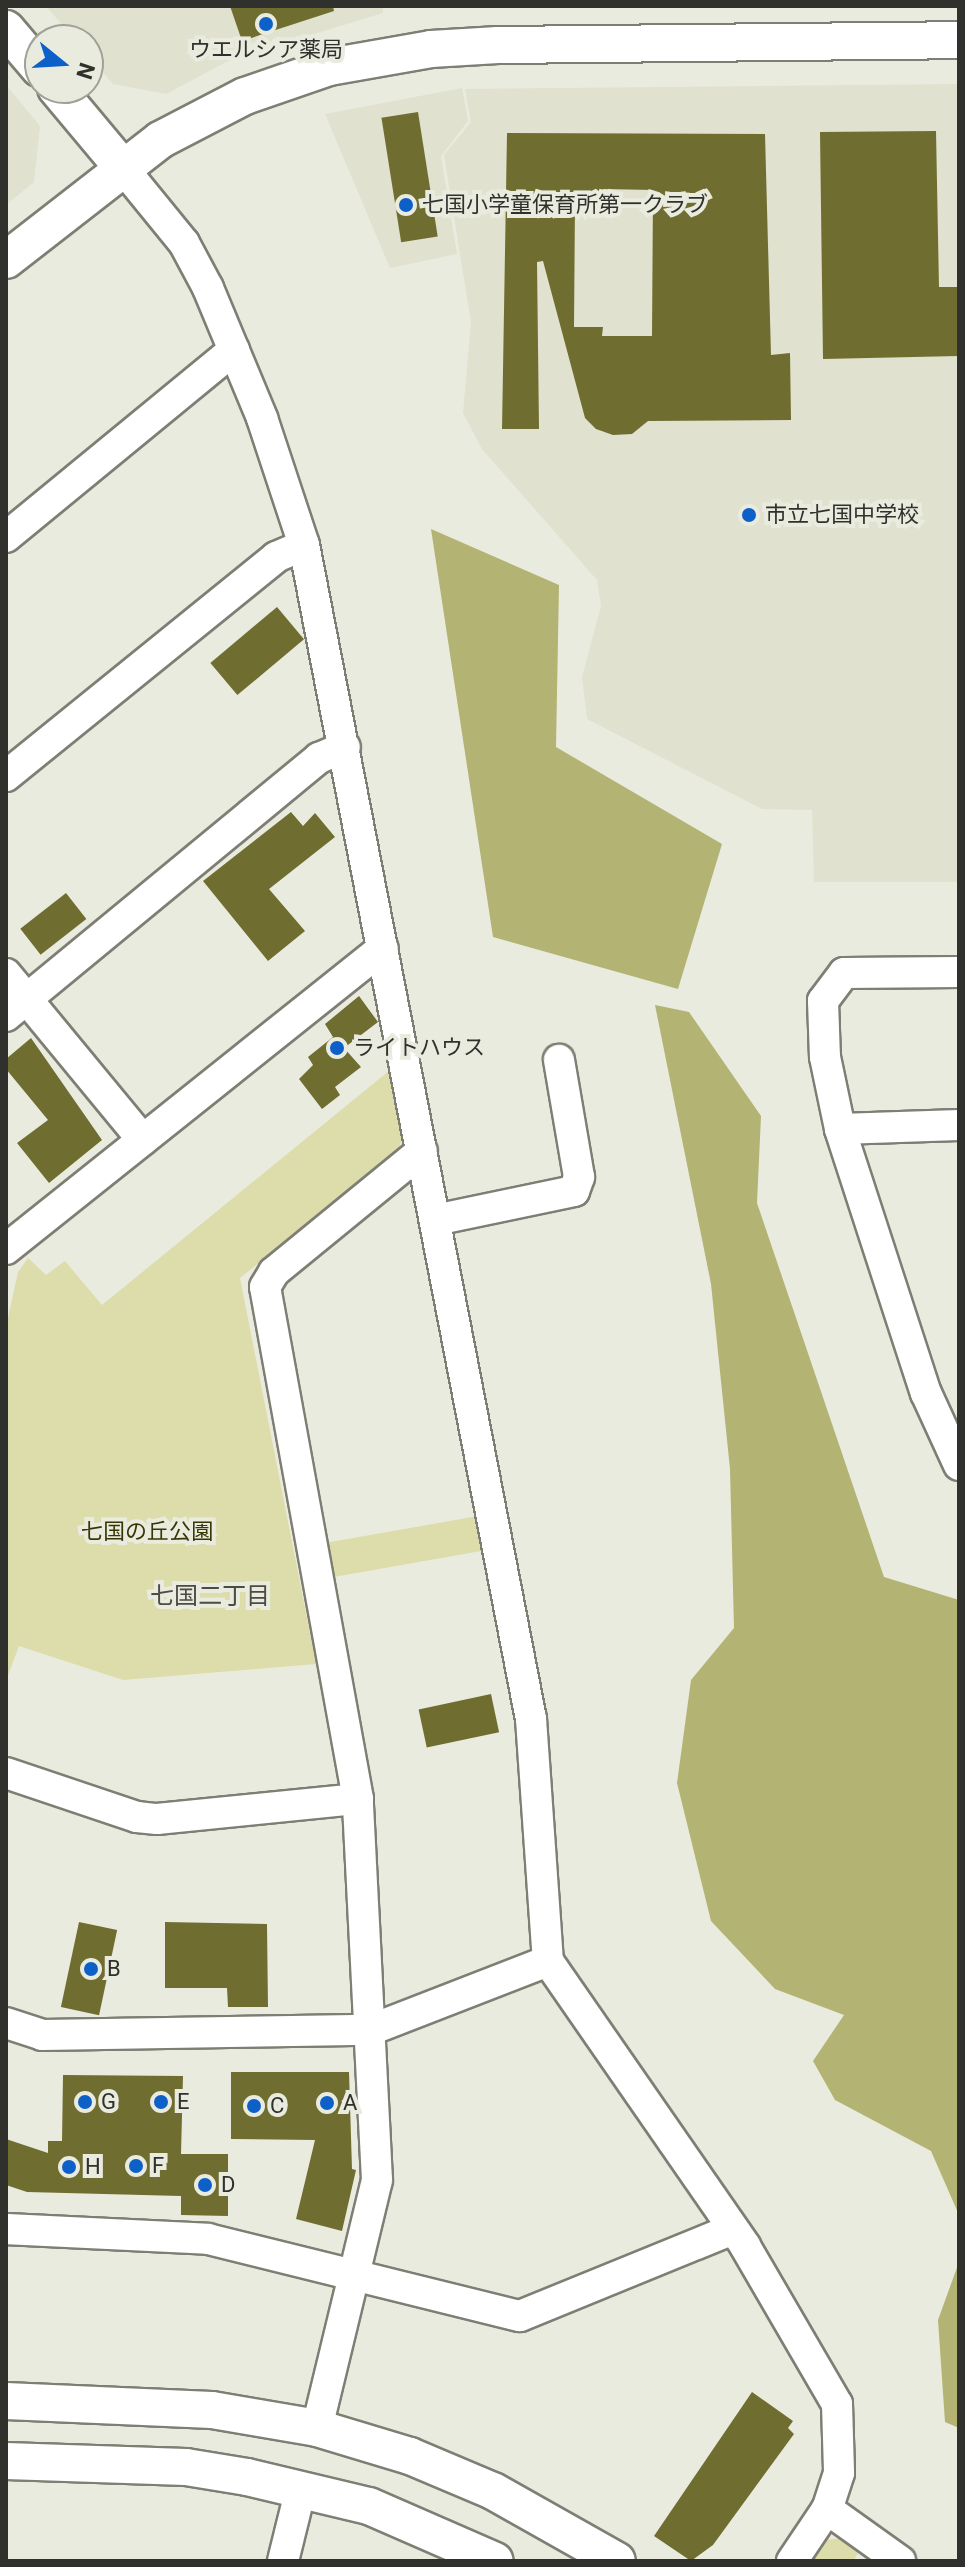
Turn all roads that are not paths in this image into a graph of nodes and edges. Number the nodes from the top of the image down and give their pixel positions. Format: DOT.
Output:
graph roads {
  1 [pos="6,29"];
  2 [pos="959,40"];
  3 [pos="24,50"];
  4 [pos="69,104"];
  5 [pos="122,167"];
  6 [pos="6,260"];
  7 [pos="234,350"];
  8 [pos="6,537"];
  9 [pos="304,545"];
  10 [pos="345,747"];
  11 [pos="6,776"];
  12 [pos="383,948"];
  13 [pos="959,972"];
  14 [pos="6,974"];
  15 [pos="16,1007"];
  16 [pos="559,1060"];
  17 [pos="959,1125"];
  18 [pos="840,1129"];
  19 [pos="143,1140"];
  20 [pos="422,1151"];
  21 [pos="435,1220"];
  22 [pos="6,1249"];
  23 [pos="959,1465"];
  24 [pos="6,1773"];
  25 [pos="358,1799"];
  26 [pos="548,1961"];
  27 [pos="6,2023"];
  28 [pos="370,2030"];
  29 [pos="6,2229"];
  30 [pos="733,2229"];
  31 [pos="355,2274"];
  32 [pos="6,2401"];
  33 [pos="317,2428"];
  34 [pos="6,2461"];
  35 [pos="301,2488"];
  36 [pos="827,2509"];
  37 [pos="283,2561"];
  38 [pos="495,2561"];
  39 [pos="617,2561"];
  40 [pos="792,2561"];
  41 [pos="900,2561"];
  1 -- 3 [label="street"];
  2 -- 5 [label="street"];
  4 -- 5 [label="street"];
  5 -- 6 [label="street"];
  5 -- 7 [label="street"];
  7 -- 8 [label="street"];
  7 -- 9 [label="street"];
  9 -- 10 [label="street"];
  9 -- 11 [label="street"];
  10 -- 12 [label="street"];
  10 -- 15 [label="street"];
  12 -- 19 [label="street"];
  12 -- 20 [label="street"];
  13 -- 18 [label="street"];
  14 -- 15 [label="street"];
  15 -- 19 [label="street"];
  16 -- 21 [label="street"];
  17 -- 18 [label="street"];
  18 -- 23 [label="street"];
  19 -- 22 [label="street"];
  20 -- 21 [label="street"];
  20 -- 25 [label="street"];
  21 -- 26 [label="street"];
  24 -- 25 [label="street"];
  25 -- 28 [label="street"];
  26 -- 28 [label="street"];
  26 -- 30 [label="street"];
  27 -- 28 [label="street"];
  28 -- 31 [label="street"];
  29 -- 31 [label="street"];
  30 -- 31 [label="street"];
  30 -- 36 [label="street"];
  31 -- 33 [label="street"];
  32 -- 33 [label="street"];
  33 -- 39 [label="street"];
  34 -- 35 [label="street"];
  35 -- 37 [label="street"];
  35 -- 38 [label="street"];
  36 -- 40 [label="street"];
  36 -- 41 [label="street"];
}
